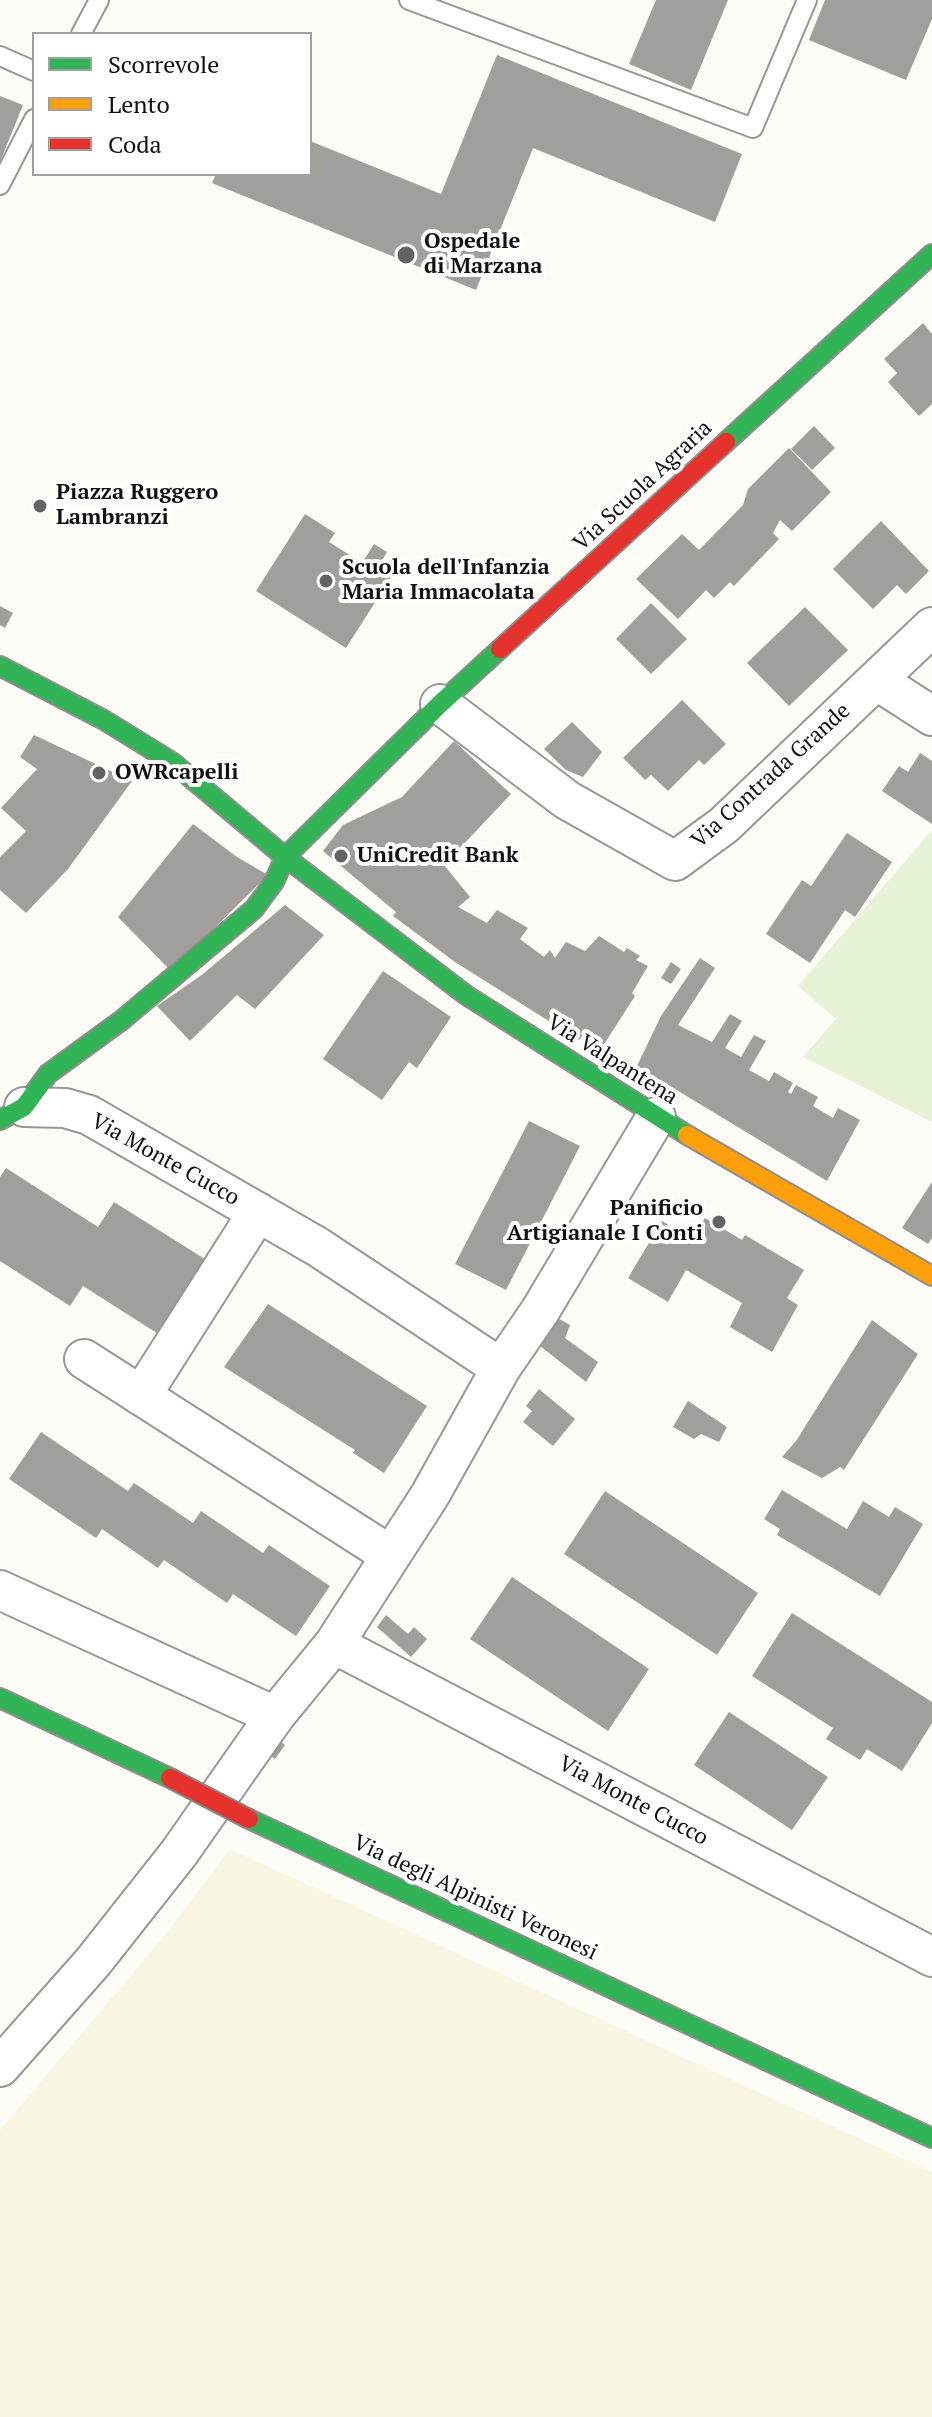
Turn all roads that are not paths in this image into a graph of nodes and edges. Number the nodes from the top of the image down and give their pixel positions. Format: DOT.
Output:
graph roads {
  1 [pos="99,0"];
  2 [pos="409,0"];
  3 [pos="807,0"];
  4 [pos="82,32"];
  5 [pos="0,56"];
  6 [pos="32,70"];
  7 [pos="32,123"];
  8 [pos="0,185"];
  9 [pos="932,254"];
  10 [pos="932,627"];
  11 [pos="0,666"];
  12 [pos="876,680"];
  13 [pos="440,704"];
  14 [pos="932,716"];
  15 [pos="285,857"];
  16 [pos="12,1113"];
  17 [pos="656,1117"];
  18 [pos="258,1212"];
  19 [pos="932,1276"];
  20 [pos="84,1359"];
  21 [pos="501,1368"];
  22 [pos="141,1396"];
  23 [pos="390,1555"];
  24 [pos="0,1590"];
  25 [pos="334,1644"];
  26 [pos="0,1698"];
  27 [pos="275,1716"];
  28 [pos="932,1957"];
  29 [pos="0,2067"];
  30 [pos="932,2138"];
  1 -- 4 [label="lane"];
  2 -- 3 [label="lane"];
  5 -- 6 [label="lane"];
  7 -- 8 [label="lane"];
  9 -- 13 [label="main road, Via Scuola Agraria"];
  10 -- 12 [label="street, Via Contrada Grande"];
  11 -- 15 [label="main road, Via Valpantena"];
  12 -- 13 [label="street, Via Contrada Grande"];
  12 -- 14 [label="street"];
  13 -- 15 [label="main road, Via Scuola Agraria"];
  15 -- 16 [label="main road"];
  15 -- 17 [label="main road, Via Valpantena"];
  16 -- 18 [label="street, Via Monte Cucco"];
  17 -- 19 [label="main road, Via Valpantena"];
  17 -- 21 [label="street"];
  18 -- 21 [label="street, Via Monte Cucco"];
  18 -- 22 [label="street, Via Monte Cucco"];
  20 -- 22 [label="street"];
  21 -- 23 [label="street"];
  22 -- 23 [label="street"];
  23 -- 25 [label="street"];
  24 -- 27 [label="street"];
  25 -- 27 [label="street"];
  25 -- 28 [label="street, Via Monte Cucco"];
  26 -- 30 [label="main road, Via degli Alpinisti Veronesi, bridge"];
  27 -- 29 [label="street"];
}
